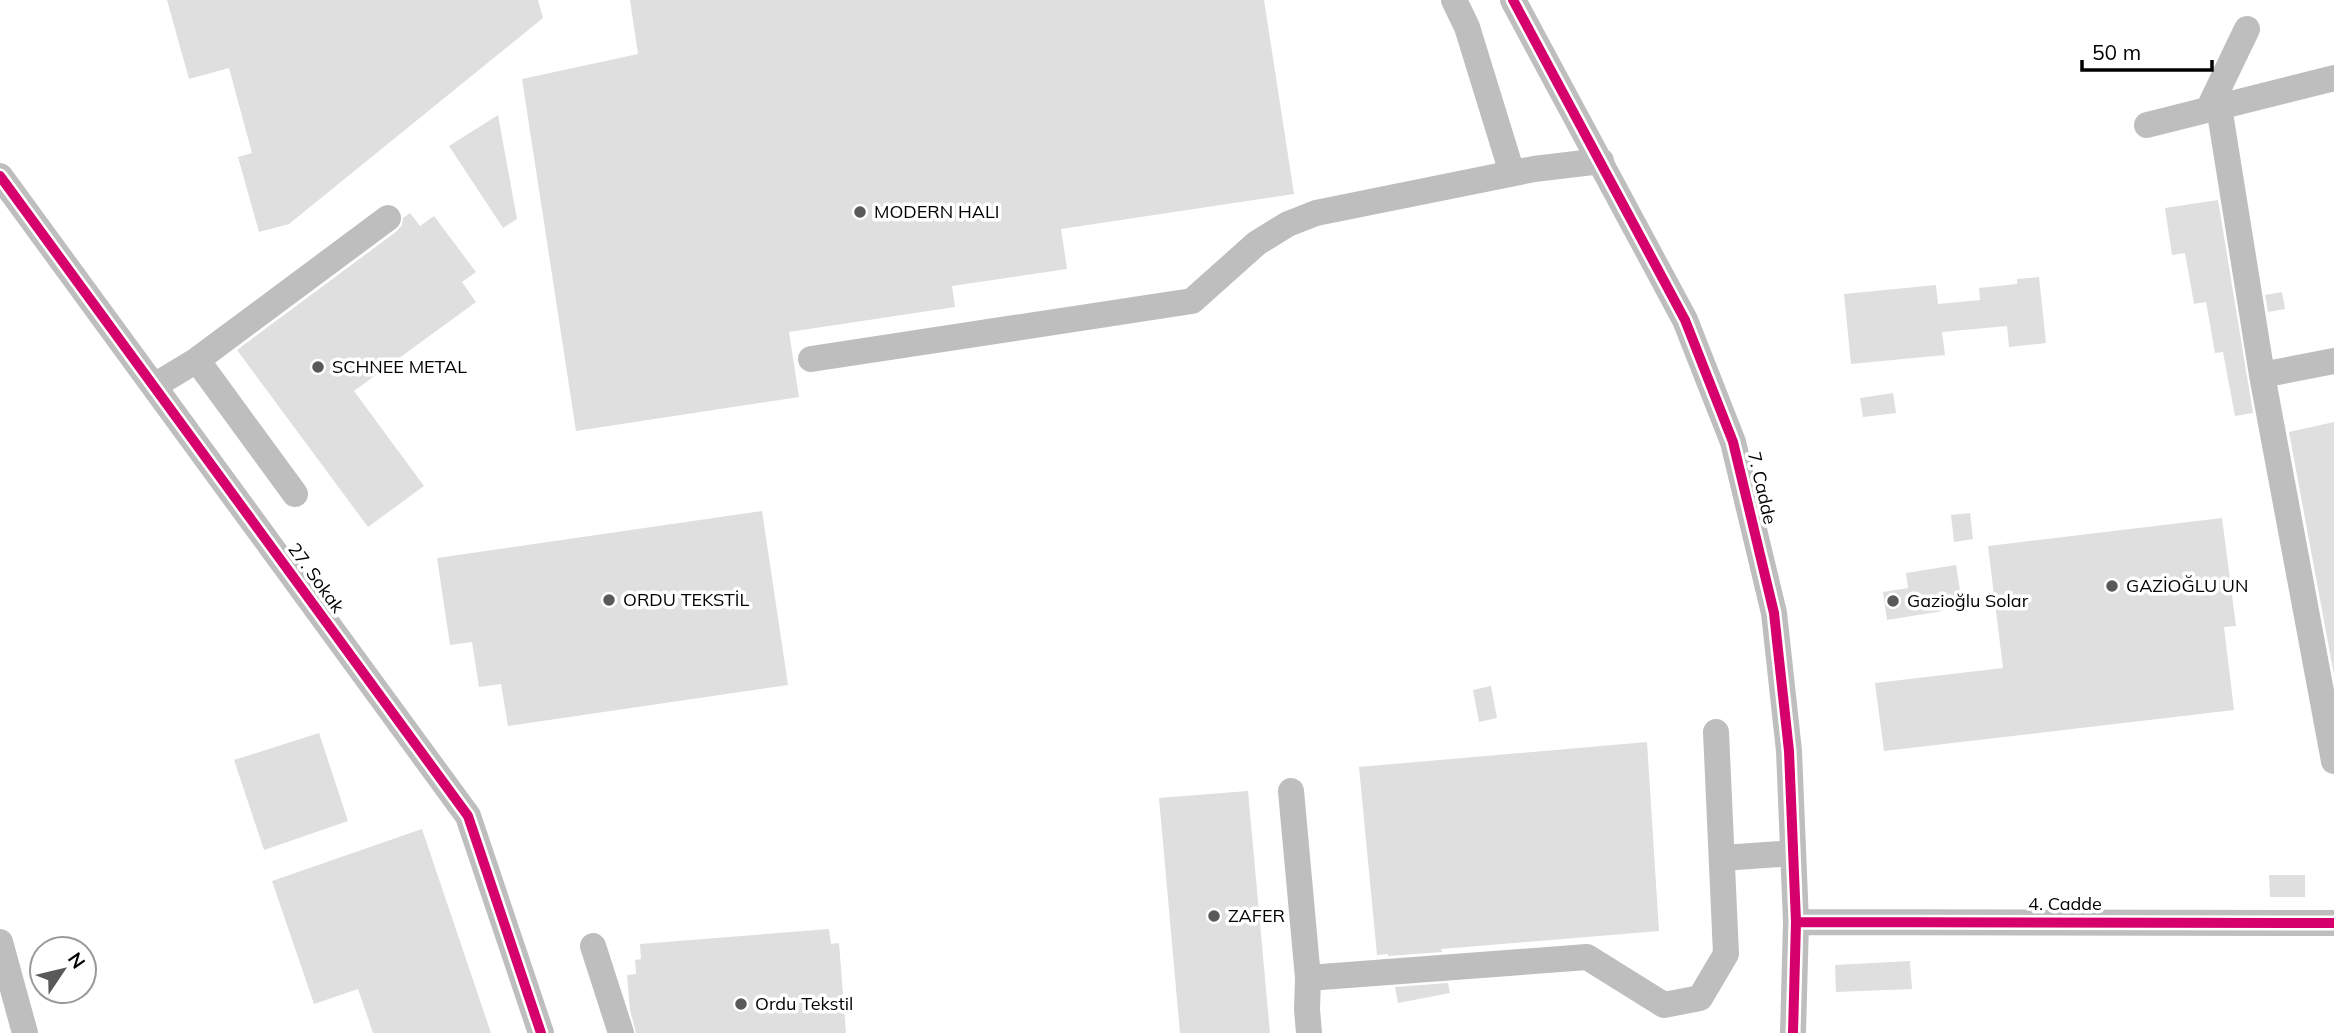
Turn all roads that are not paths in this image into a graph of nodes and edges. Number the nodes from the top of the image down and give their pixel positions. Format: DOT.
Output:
graph roads {
  1 [pos="1454,0"];
  2 [pos="1513,0"];
  3 [pos="2247,29"];
  4 [pos="2334,78"];
  5 [pos="2214,108"];
  6 [pos="2147,125"];
  7 [pos="1601,161"];
  8 [pos="1512,173"];
  9 [pos="0,176"];
  10 [pos="388,218"];
  11 [pos="811,359"];
  12 [pos="197,360"];
  13 [pos="2334,360"];
  14 [pos="2262,375"];
  15 [pos="154,386"];
  16 [pos="295,494"];
  17 [pos="1716,732"];
  18 [pos="2334,761"];
  19 [pos="1291,791"];
  20 [pos="1793,853"];
  21 [pos="1722,858"];
  22 [pos="1796,922"];
  23 [pos="2334,923"];
  24 [pos="0,942"];
  25 [pos="593,946"];
  26 [pos="1308,978"];
  27 [pos="25,1033"];
  28 [pos="541,1033"];
  29 [pos="621,1033"];
  30 [pos="1309,1033"];
  31 [pos="1793,1033"];
  1 -- 8 [label="street"];
  2 -- 7 [label="street, 7. Cadde"];
  3 -- 5 [label="street"];
  4 -- 5 [label="street"];
  5 -- 6 [label="street"];
  5 -- 14 [label="street"];
  7 -- 8 [label="street"];
  7 -- 20 [label="street, 7. Cadde"];
  8 -- 11 [label="street"];
  9 -- 15 [label="street, 27. Sokak"];
  10 -- 12 [label="street"];
  12 -- 15 [label="street"];
  12 -- 16 [label="street"];
  13 -- 14 [label="street"];
  14 -- 18 [label="street"];
  15 -- 28 [label="street, 27. Sokak"];
  17 -- 21 [label="street"];
  19 -- 26 [label="street"];
  20 -- 21 [label="street"];
  20 -- 22 [label="street, 7. Cadde"];
  21 -- 26 [label="street"];
  22 -- 23 [label="street, 4. Cadde"];
  22 -- 31 [label="street, 7. Cadde"];
  24 -- 27 [label="street"];
  25 -- 29 [label="street"];
  26 -- 30 [label="street"];
}
